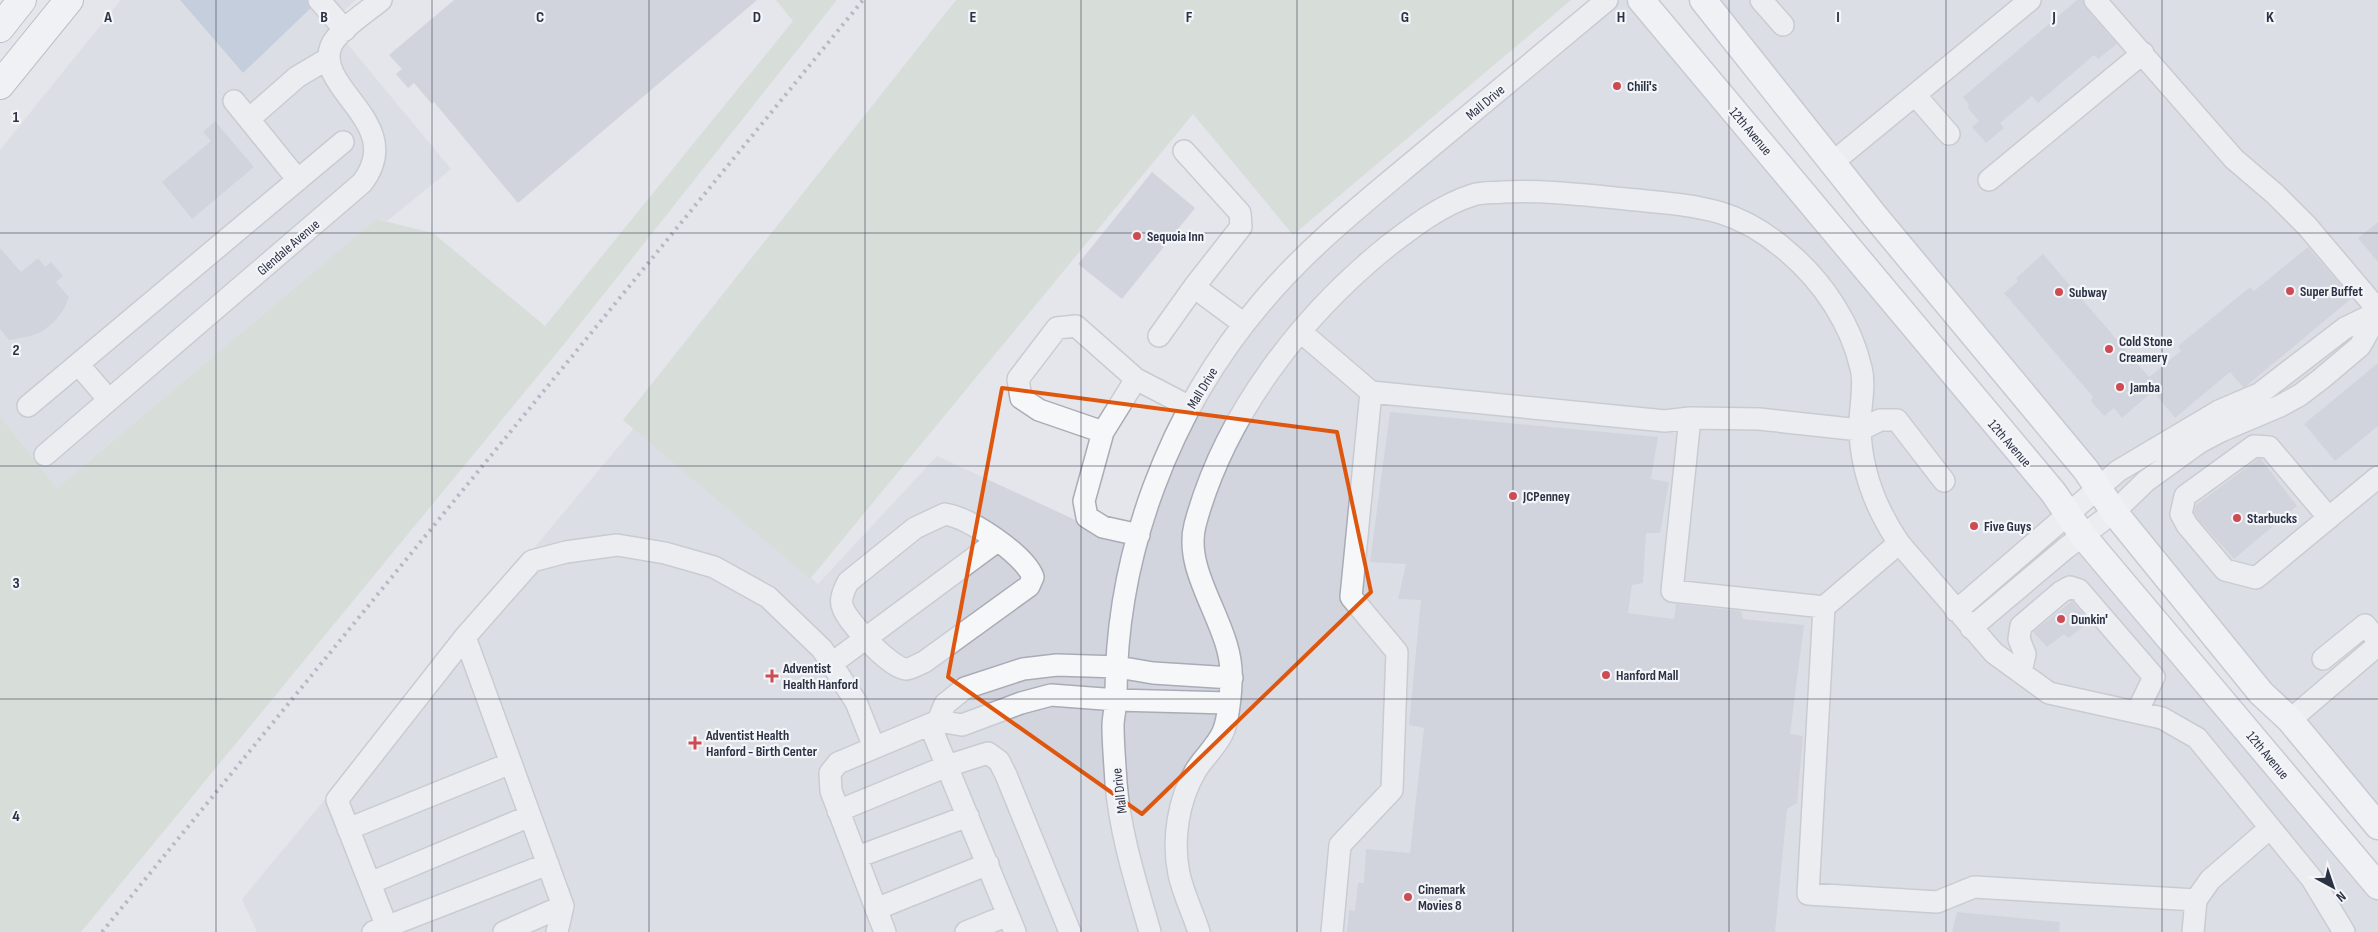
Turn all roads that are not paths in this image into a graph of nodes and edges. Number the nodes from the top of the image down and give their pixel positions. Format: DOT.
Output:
graph roads {
  1 [pos="22,0"];
  2 [pos="69,0"];
  3 [pos="319,0"];
  4 [pos="381,0"];
  5 [pos="1608,0"];
  6 [pos="1641,0"];
  7 [pos="1703,0"];
  8 [pos="1761,0"];
  9 [pos="2030,0"];
  10 [pos="2095,0"];
  11 [pos="1783,25"];
  12 [pos="0,28"];
  13 [pos="345,30"];
  14 [pos="2143,52"];
  15 [pos="329,58"];
  16 [pos="0,85"];
  17 [pos="1916,96"];
  18 [pos="234,101"];
  19 [pos="249,119"];
  20 [pos="1948,134"];
  21 [pos="343,142"];
  22 [pos="1184,151"];
  23 [pos="1832,163"];
  24 [pos="298,180"];
  25 [pos="1989,180"];
  26 [pos="1194,286"];
  27 [pos="2378,312"];
  28 [pos="1244,324"];
  29 [pos="1301,332"];
  30 [pos="1159,336"];
  31 [pos="78,364"];
  32 [pos="1136,379"];
  33 [pos="1371,392"];
  34 [pos="109,400"];
  35 [pos="28,406"];
  36 [pos="1190,407"];
  37 [pos="1690,418"];
  38 [pos="1860,430"];
  39 [pos="1103,432"];
  40 [pos="45,455"];
  41 [pos="2378,477"];
  42 [pos="1944,481"];
  43 [pos="2099,487"];
  44 [pos="2114,512"];
  45 [pos="2329,518"];
  46 [pos="2076,525"];
  47 [pos="1139,535"];
  48 [pos="997,541"];
  49 [pos="1899,543"];
  50 [pos="1824,607"];
  51 [pos="1956,610"];
  52 [pos="1972,628"];
  53 [pos="465,637"];
  54 [pos="865,638"];
  55 [pos="2378,640"];
  56 [pos="2378,645"];
  57 [pos="2323,659"];
  58 [pos="831,664"];
  59 [pos="1118,666"];
  60 [pos="2021,672"];
  61 [pos="1232,678"];
  62 [pos="1116,700"];
  63 [pos="1228,703"];
  64 [pos="2137,712"];
  65 [pos="2290,720"];
  66 [pos="934,723"];
  67 [pos="874,747"];
  68 [pos="511,763"];
  69 [pos="947,766"];
  70 [pos="838,811"];
  71 [pos="530,816"];
  72 [pos="968,816"];
  73 [pos="2378,826"];
  74 [pos="2270,828"];
  75 [pos="348,829"];
  76 [pos="857,857"];
  77 [pos="548,864"];
  78 [pos="988,864"];
  79 [pos="370,883"];
  80 [pos="2378,886"];
  81 [pos="2196,900"];
  82 [pos="563,906"];
  83 [pos="876,909"];
  84 [pos="1012,924"];
  85 [pos="383,930"];
  86 [pos="504,932"];
  87 [pos="557,932"];
  88 [pos="886,932"];
  89 [pos="966,932"];
  90 [pos="1070,932"];
  91 [pos="1150,932"];
  92 [pos="1199,932"];
  93 [pos="1332,932"];
  94 [pos="2193,932"];
  95 [pos="2344,932"];
  1 -- 12 [label="highway"];
  2 -- 16 [label="highway"];
  3 -- 13 [label="street"];
  4 -- 13 [label="street"];
  5 -- 28 [label="street, Mall Drive"];
  6 -- 46 [label="main road, 12th Avenue"];
  7 -- 23 [label="main road"];
  8 -- 11 [label="street"];
  9 -- 17 [label="street"];
  10 -- 14 [label="street"];
  13 -- 15 [label="street"];
  14 -- 25 [label="street"];
  14 -- 27 [label="street"];
  15 -- 19 [label="street"];
  15 -- 34 [label="street, Glendale Avenue"];
  17 -- 20 [label="street"];
  17 -- 23 [label="street"];
  18 -- 19 [label="street"];
  19 -- 24 [label="street"];
  21 -- 24 [label="street"];
  22 -- 26 [label="street"];
  23 -- 43 [label="main road"];
  24 -- 31 [label="street"];
  26 -- 28 [label="street"];
  26 -- 30 [label="street"];
  27 -- 43 [label="street"];
  27 -- 44 [label="street"];
  28 -- 36 [label="street, Mall Drive"];
  29 -- 33 [label="street"];
  29 -- 38 [label="street"];
  29 -- 61 [label="street"];
  31 -- 34 [label="street"];
  31 -- 35 [label="street"];
  32 -- 36 [label="street"];
  32 -- 39 [label="street"];
  32 -- 39 [label="street"];
  33 -- 37 [label="street"];
  33 -- 93 [label="street"];
  34 -- 40 [label="street, Glendale Avenue"];
  36 -- 47 [label="street, Mall Drive"];
  37 -- 38 [label="street"];
  37 -- 50 [label="street"];
  38 -- 42 [label="street"];
  38 -- 49 [label="street"];
  39 -- 47 [label="street"];
  41 -- 45 [label="street"];
  43 -- 44 [label="main road"];
  43 -- 46 [label="street"];
  44 -- 46 [label="street"];
  44 -- 65 [label="main road"];
  45 -- 45 [label="street"];
  46 -- 51 [label="street"];
  46 -- 52 [label="street"];
  46 -- 80 [label="main road, 12th Avenue"];
  47 -- 59 [label="street, Mall Drive"];
  48 -- 54 [label="street"];
  48 -- 54 [label="street"];
  48 -- 54 [label="street"];
  49 -- 50 [label="street"];
  49 -- 51 [label="street"];
  50 -- 81 [label="street"];
  51 -- 52 [label="street"];
  52 -- 60 [label="street"];
  53 -- 58 [label="street"];
  53 -- 68 [label="street"];
  53 -- 75 [label="street"];
  54 -- 58 [label="street"];
  55 -- 57 [label="street"];
  56 -- 65 [label="street"];
  58 -- 67 [label="street"];
  59 -- 61 [label="street"];
  59 -- 62 [label="street, Mall Drive"];
  59 -- 66 [label="street"];
  60 -- 64 [label="street"];
  60 -- 64 [label="street"];
  61 -- 63 [label="street"];
  62 -- 63 [label="street"];
  62 -- 66 [label="street"];
  62 -- 91 [label="street, Mall Drive"];
  63 -- 92 [label="street"];
  64 -- 74 [label="street"];
  65 -- 73 [label="main road"];
  66 -- 67 [label="street"];
  66 -- 69 [label="street"];
  67 -- 70 [label="street"];
  68 -- 71 [label="street"];
  68 -- 75 [label="street"];
  69 -- 70 [label="street"];
  69 -- 72 [label="street"];
  69 -- 90 [label="street"];
  70 -- 76 [label="street"];
  71 -- 77 [label="street"];
  71 -- 79 [label="street"];
  72 -- 76 [label="street"];
  72 -- 78 [label="street"];
  74 -- 81 [label="street"];
  74 -- 95 [label="street"];
  75 -- 79 [label="street"];
  76 -- 83 [label="street"];
  77 -- 82 [label="street"];
  77 -- 85 [label="street"];
  78 -- 83 [label="street"];
  78 -- 84 [label="street"];
  79 -- 85 [label="street"];
  81 -- 94 [label="street"];
  82 -- 86 [label="street"];
  82 -- 87 [label="street"];
  83 -- 88 [label="street"];
  84 -- 89 [label="street"];
}
